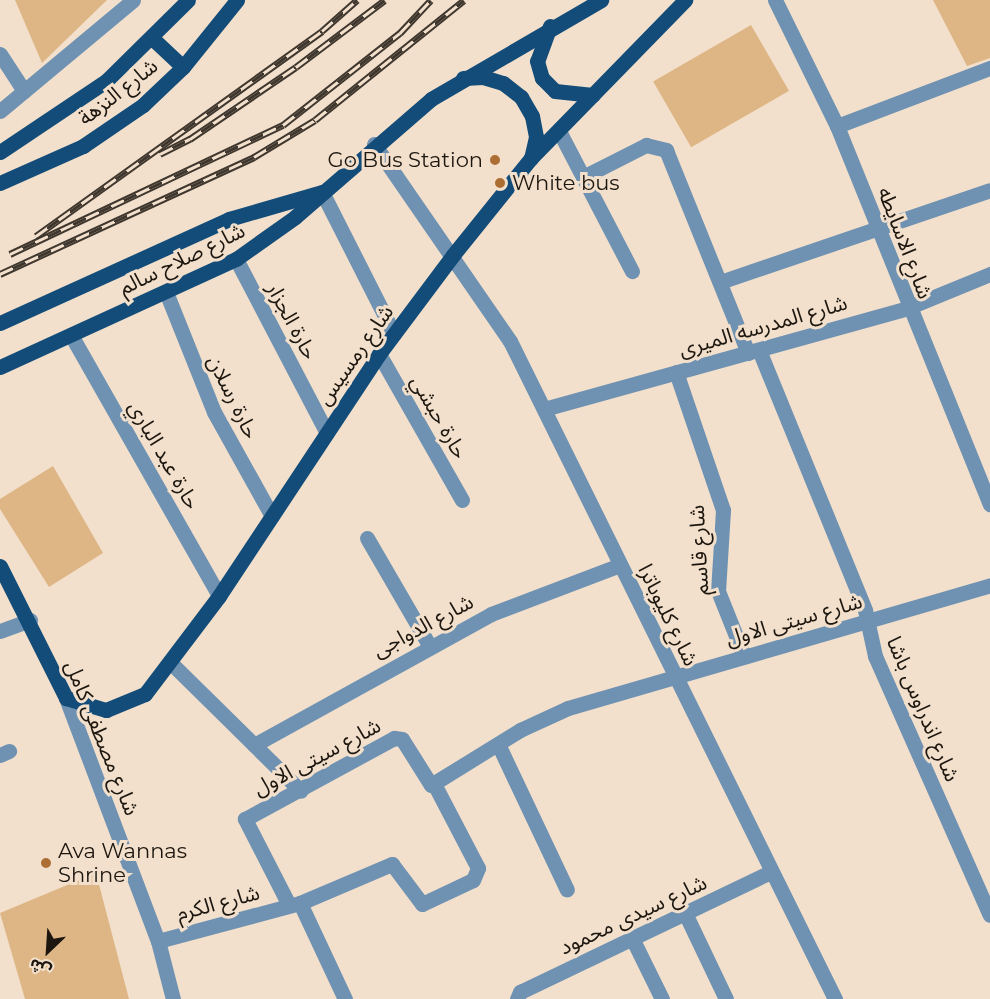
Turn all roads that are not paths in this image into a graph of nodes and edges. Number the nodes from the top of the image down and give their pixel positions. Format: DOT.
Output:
graph roads {
  1 [pos="133,0"];
  2 [pos="188,0"];
  3 [pos="237,0"];
  4 [pos="601,0"];
  5 [pos="685,0"];
  6 [pos="775,0"];
  7 [pos="550,26"];
  8 [pos="152,38"];
  9 [pos="0,54"];
  10 [pos="183,67"];
  11 [pos="990,69"];
  12 [pos="461,78"];
  13 [pos="24,91"];
  14 [pos="593,95"];
  15 [pos="0,111"];
  16 [pos="837,126"];
  17 [pos="559,131"];
  18 [pos="375,144"];
  19 [pos="0,152"];
  20 [pos="531,158"];
  21 [pos="583,177"];
  22 [pos="0,183"];
  23 [pos="990,190"];
  24 [pos="322,192"];
  25 [pos="878,231"];
  26 [pos="453,255"];
  27 [pos="236,260"];
  28 [pos="632,271"];
  29 [pos="990,274"];
  30 [pos="720,282"];
  31 [pos="166,291"];
  32 [pos="907,308"];
  33 [pos="0,323"];
  34 [pos="394,334"];
  35 [pos="71,335"];
  36 [pos="754,351"];
  37 [pos="379,354"];
  38 [pos="0,367"];
  39 [pos="676,372"];
  40 [pos="544,409"];
  41 [pos="327,433"];
  42 [pos="462,500"];
  43 [pos="990,504"];
  44 [pos="272,516"];
  45 [pos="367,538"];
  46 [pos="620,565"];
  47 [pos="0,566"];
  48 [pos="990,585"];
  49 [pos="219,596"];
  50 [pos="30,620"];
  51 [pos="867,622"];
  52 [pos="0,631"];
  53 [pos="429,645"];
  54 [pos="744,656"];
  55 [pos="171,663"];
  56 [pos="675,676"];
  57 [pos="66,698"];
  58 [pos="498,744"];
  59 [pos="254,745"];
  60 [pos="434,784"];
  61 [pos="301,791"];
  62 [pos="248,817"];
  63 [pos="771,872"];
  64 [pos="567,890"];
  65 [pos="294,904"];
  66 [pos="685,913"];
  67 [pos="990,915"];
  68 [pos="633,938"];
  69 [pos="158,941"];
  70 [pos="515,998"];
  71 [pos="172,999"];
  72 [pos="345,999"];
  73 [pos="662,999"];
  74 [pos="726,999"];
  75 [pos="835,999"];
  1 -- 13 [label="street"];
  2 -- 8 [label="main road, شارع النزهة"];
  3 -- 10 [label="main road, شارع النزهة"];
  4 -- 7 [label="main road, شارع صلاح سالم"];
  5 -- 14 [label="main road, شارع رمسيس"];
  6 -- 16 [label="street, شارع الاسايطه"];
  7 -- 12 [label="main road, شارع صلاح سالم"];
  7 -- 14 [label="main road"];
  8 -- 10 [label="main road"];
  8 -- 19 [label="main road, شارع النزهة"];
  9 -- 13 [label="street"];
  10 -- 22 [label="main road, شارع النزهة"];
  11 -- 16 [label="street"];
  12 -- 18 [label="main road, شارع صلاح سالم"];
  12 -- 20 [label="main road"];
  13 -- 15 [label="street"];
  14 -- 17 [label="main road, شارع رمسيس"];
  16 -- 25 [label="street, شارع الاسايطه"];
  17 -- 20 [label="main road, شارع رمسيس"];
  17 -- 21 [label="street"];
  18 -- 24 [label="main road, شارع صلاح سالم"];
  18 -- 26 [label="street, شارع كليوباترا"];
  20 -- 26 [label="main road, شارع رمسيس"];
  21 -- 28 [label="street"];
  21 -- 30 [label="street, شارع اندراوس باشا"];
  23 -- 25 [label="street"];
  24 -- 27 [label="main road, شارع صلاح سالم"];
  24 -- 33 [label="main road"];
  24 -- 34 [label="street"];
  25 -- 30 [label="street"];
  25 -- 32 [label="street, شارع الاسايطه"];
  26 -- 34 [label="main road, شارع رمسيس"];
  26 -- 40 [label="street, شارع كليوباترا"];
  27 -- 31 [label="main road, شارع صلاح سالم"];
  27 -- 41 [label="street, حارة الجزار"];
  29 -- 32 [label="street, شارع المدرسه الميرى"];
  30 -- 36 [label="street, شارع اندراوس باشا"];
  31 -- 35 [label="main road, شارع صلاح سالم"];
  31 -- 44 [label="street, حارة رسلان"];
  32 -- 36 [label="street, شارع المدرسه الميرى"];
  32 -- 43 [label="street, شارع الاسايطه"];
  34 -- 37 [label="main road, شارع رمسيس"];
  35 -- 38 [label="main road, شارع صلاح سالم"];
  35 -- 49 [label="street, حارة عبد الباري"];
  36 -- 39 [label="street, شارع المدرسه الميرى"];
  36 -- 51 [label="street, شارع اندراوس باشا"];
  37 -- 41 [label="main road, شارع رمسيس"];
  37 -- 42 [label="street, حارة حبشي"];
  39 -- 40 [label="street, شارع المدرسه الميرى"];
  39 -- 54 [label="street, شارع قاسم"];
  40 -- 46 [label="street, شارع كليوباترا"];
  41 -- 44 [label="main road, شارع رمسيس"];
  44 -- 49 [label="main road, شارع رمسيس"];
  45 -- 53 [label="street"];
  46 -- 53 [label="street, شارع الدواجى"];
  46 -- 56 [label="street, شارع كليوباترا"];
  47 -- 50 [label="main road, شارع مصطفى كامل"];
  48 -- 51 [label="street, شارع سيتى الاول"];
  49 -- 55 [label="main road, شارع رمسيس"];
  50 -- 52 [label="street"];
  50 -- 57 [label="main road, شارع مصطفى كامل"];
  51 -- 54 [label="street, شارع سيتى الاول"];
  51 -- 67 [label="street, شارع اندراوس باشا"];
  53 -- 59 [label="street, شارع الدواجى"];
  54 -- 56 [label="street, شارع سيتى الاول"];
  55 -- 57 [label="main road, شارع رمسيس"];
  55 -- 59 [label="street"];
  56 -- 58 [label="street, شارع سيتى الاول"];
  56 -- 63 [label="street, شارع كليوباترا"];
  57 -- 69 [label="street, شارع مصطفى كامل"];
  58 -- 60 [label="street, شارع سيتى الاول"];
  58 -- 64 [label="street"];
  59 -- 61 [label="street"];
  60 -- 61 [label="street, شارع سيتى الاول"];
  60 -- 65 [label="street, شارع الكرم"];
  61 -- 62 [label="street, شارع سيتى الاول"];
  62 -- 65 [label="street, شارع الكرم"];
  63 -- 66 [label="street, شارع سيدى محمود"];
  63 -- 75 [label="street, شارع كليوباترا"];
  65 -- 69 [label="street, شارع الكرم"];
  65 -- 72 [label="street, شارع الكرم"];
  66 -- 68 [label="street, شارع سيدى محمود"];
  66 -- 74 [label="street"];
  68 -- 70 [label="street, شارع سيدى محمود"];
  68 -- 73 [label="street"];
  69 -- 71 [label="street, شارع مصطفى كامل"];
}
